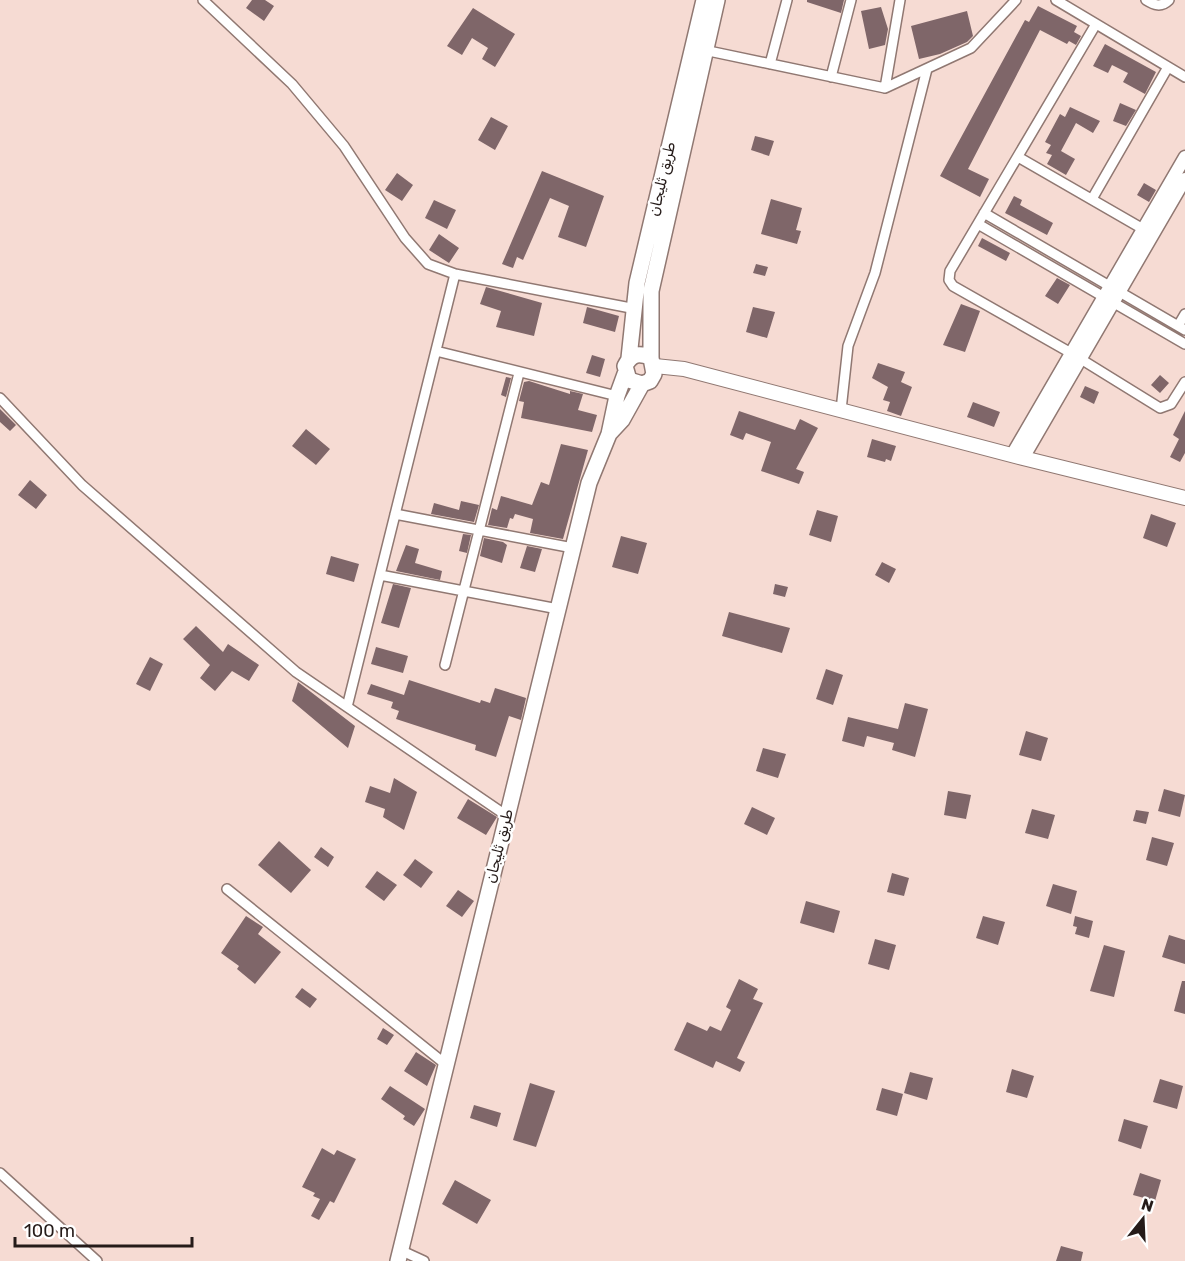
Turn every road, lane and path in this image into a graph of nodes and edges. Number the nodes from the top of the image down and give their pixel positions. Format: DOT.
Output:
graph roads {
  1 [pos="204,0"];
  2 [pos="704,0"];
  3 [pos="717,0"];
  4 [pos="787,0"];
  5 [pos="851,0"];
  6 [pos="900,0"];
  7 [pos="1017,0"];
  8 [pos="1056,0"];
  9 [pos="1146,0"];
  10 [pos="1169,0"];
  11 [pos="1096,24"];
  12 [pos="704,50"];
  13 [pos="770,64"];
  14 [pos="1168,67"];
  15 [pos="927,69"];
  16 [pos="831,77"];
  17 [pos="1185,77"];
  18 [pos="885,88"];
  19 [pos="1017,157"];
  20 [pos="1185,157"];
  21 [pos="1185,179"];
  22 [pos="1092,200"];
  23 [pos="984,213"];
  24 [pos="978,224"];
  25 [pos="1143,229"];
  26 [pos="455,274"];
  27 [pos="1112,295"];
  28 [pos="642,309"];
  29 [pos="1185,314"];
  30 [pos="1182,328"];
  31 [pos="1185,344"];
  32 [pos="436,351"];
  33 [pos="1076,356"];
  34 [pos="653,362"];
  35 [pos="627,366"];
  36 [pos="519,373"];
  37 [pos="1185,382"];
  38 [pos="642,384"];
  39 [pos="617,396"];
  40 [pos="0,398"];
  41 [pos="841,410"];
  42 [pos="609,434"];
  43 [pos="1017,457"];
  44 [pos="1185,498"];
  45 [pos="395,514"];
  46 [pos="479,529"];
  47 [pos="573,548"];
  48 [pos="380,575"];
  49 [pos="464,591"];
  50 [pos="558,609"];
  51 [pos="445,664"];
  52 [pos="347,707"];
  53 [pos="507,816"];
  54 [pos="227,889"];
  55 [pos="444,1063"];
  56 [pos="0,1173"];
  57 [pos="399,1255"];
  58 [pos="97,1261"];
  59 [pos="424,1261"];
  1 -- 26 [label="street"];
  2 -- 28 [label="main road, طريق ثليجان"];
  3 -- 12 [label="main road, طريق ثليجان"];
  4 -- 13 [label="street"];
  5 -- 16 [label="street"];
  6 -- 18 [label="street"];
  7 -- 15 [label="street"];
  8 -- 11 [label="street"];
  9 -- 10 [label="street"];
  11 -- 14 [label="street"];
  11 -- 19 [label="street"];
  12 -- 13 [label="street"];
  12 -- 28 [label="main road, طريق ثليجان"];
  13 -- 16 [label="street"];
  14 -- 17 [label="street"];
  14 -- 22 [label="street"];
  15 -- 18 [label="street"];
  15 -- 41 [label="street"];
  16 -- 18 [label="street"];
  19 -- 22 [label="street"];
  19 -- 23 [label="street"];
  20 -- 25 [label="street"];
  21 -- 27 [label="street"];
  22 -- 25 [label="street"];
  23 -- 24 [label="street"];
  23 -- 27 [label="street"];
  24 -- 27 [label="street"];
  24 -- 33 [label="street"];
  25 -- 27 [label="street"];
  26 -- 28 [label="street"];
  26 -- 32 [label="street"];
  27 -- 30 [label="street"];
  27 -- 31 [label="street"];
  27 -- 33 [label="street"];
  28 -- 34 [label="main road, طريق ثليجان"];
  28 -- 35 [label="main road, طريق ثليجان"];
  29 -- 30 [label="street"];
  32 -- 36 [label="street"];
  32 -- 45 [label="street"];
  33 -- 37 [label="street"];
  33 -- 43 [label="street"];
  34 -- 35 [label="main road"];
  34 -- 38 [label="main road"];
  34 -- 41 [label="main road"];
  35 -- 38 [label="main road"];
  35 -- 39 [label="main road, طريق ثليجان"];
  36 -- 39 [label="street"];
  36 -- 46 [label="street"];
  38 -- 42 [label="main road, طريق ثليجان"];
  39 -- 42 [label="main road, طريق ثليجان"];
  40 -- 52 [label="street"];
  41 -- 43 [label="main road"];
  42 -- 47 [label="main road, طريق ثليجان"];
  43 -- 44 [label="main road"];
  45 -- 46 [label="street"];
  45 -- 48 [label="street"];
  46 -- 47 [label="street"];
  46 -- 49 [label="street"];
  47 -- 50 [label="main road, طريق ثليجان"];
  48 -- 49 [label="street"];
  48 -- 52 [label="street"];
  49 -- 50 [label="street"];
  49 -- 51 [label="street"];
  50 -- 53 [label="main road, طريق ثليجان"];
  52 -- 53 [label="street"];
  53 -- 55 [label="main road, طريق ثليجان"];
  54 -- 55 [label="street"];
  55 -- 57 [label="main road, طريق ثليجان"];
  56 -- 58 [label="street"];
  57 -- 59 [label="street"];
}
